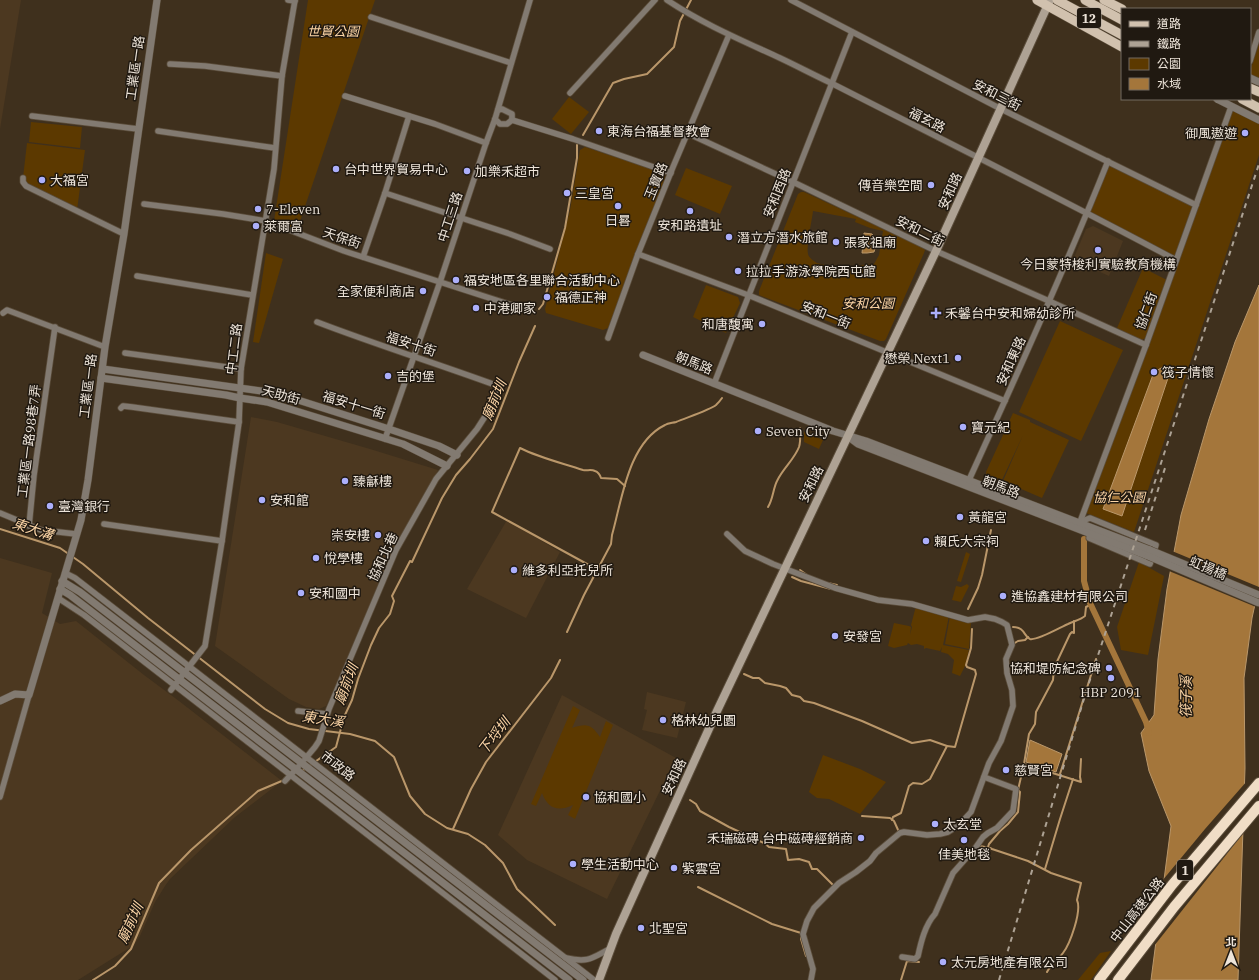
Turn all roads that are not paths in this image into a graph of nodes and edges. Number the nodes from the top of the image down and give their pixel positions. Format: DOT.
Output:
graph roads {
  1 [pos="157,0"];
  2 [pos="288,0"];
  3 [pos="295,0"];
  4 [pos="530,0"];
  5 [pos="655,0"];
  6 [pos="667,0"];
  7 [pos="791,0"];
  8 [pos="1037,0"];
  9 [pos="1056,0"];
  10 [pos="1085,0"];
  11 [pos="1104,0"];
  12 [pos="1049,3"];
  13 [pos="1121,8"];
  14 [pos="370,17"];
  15 [pos="1121,19"];
  16 [pos="852,32"];
  17 [pos="1259,32"];
  18 [pos="1121,34"];
  19 [pos="729,35"];
  20 [pos="1121,46"];
  21 [pos="1251,58"];
  22 [pos="511,63"];
  23 [pos="170,64"];
  24 [pos="282,76"];
  25 [pos="832,83"];
  26 [pos="570,92"];
  27 [pos="345,96"];
  28 [pos="1219,100"];
  29 [pos="1244,100"];
  30 [pos="1231,107"];
  31 [pos="1259,108"];
  32 [pos="1001,109"];
  33 [pos="498,110"];
  34 [pos="32,116"];
  35 [pos="409,116"];
  36 [pos="495,119"];
  37 [pos="512,120"];
  38 [pos="1259,120"];
  39 [pos="138,129"];
  40 [pos="158,131"];
  41 [pos="687,133"];
  42 [pos="486,143"];
  43 [pos="275,148"];
  44 [pos="978,158"];
  45 [pos="1108,161"];
  46 [pos="671,173"];
  47 [pos="23,178"];
  48 [pos="793,182"];
  49 [pos="386,193"];
  50 [pos="144,204"];
  51 [pos="1196,205"];
  52 [pos="1087,213"];
  53 [pos="461,217"];
  54 [pos="266,221"];
  55 [pos="124,234"];
  56 [pos="550,249"];
  57 [pos="936,251"];
  58 [pos="638,254"];
  59 [pos="363,257"];
  60 [pos="1176,260"];
  61 [pos="137,276"];
  62 [pos="440,282"];
  63 [pos="252,295"];
  64 [pos="748,295"];
  65 [pos="1049,300"];
  66 [pos="530,311"];
  67 [pos="3,313"];
  68 [pos="317,322"];
  69 [pos="55,327"];
  70 [pos="608,338"];
  71 [pos="1146,345"];
  72 [pos="105,347"];
  73 [pos="888,352"];
  74 [pos="125,353"];
  75 [pos="643,355"];
  76 [pos="414,356"];
  77 [pos="103,369"];
  78 [pos="241,370"];
  79 [pos="101,378"];
  80 [pos="714,384"];
  81 [pos="498,386"];
  82 [pos="241,388"];
  83 [pos="240,398"];
  84 [pos="1005,401"];
  85 [pos="121,408"];
  86 [pos="239,422"];
  87 [pos="389,429"];
  88 [pos="848,436"];
  89 [pos="385,439"];
  90 [pos="457,454"];
  91 [pos="447,466"];
  92 [pos="969,480"];
  93 [pos="0,513"];
  94 [pos="1080,522"];
  95 [pos="104,524"];
  96 [pos="29,526"];
  97 [pos="727,534"];
  98 [pos="1090,534"];
  99 [pos="75,537"];
  100 [pos="222,541"];
  101 [pos="1149,553"];
  102 [pos="785,568"];
  103 [pos="65,573"];
  104 [pos="62,581"];
  105 [pos="60,589"];
  106 [pos="1259,595"];
  107 [pos="58,598"];
  108 [pos="1259,603"];
  109 [pos="190,667"];
  110 [pos="184,673"];
  111 [pos="179,680"];
  112 [pos="173,688"];
  113 [pos="29,695"];
  114 [pos="0,701"];
  115 [pos="298,711"];
  116 [pos="326,717"];
  117 [pos="306,757"];
  118 [pos="301,763"];
  119 [pos="296,769"];
  120 [pos="290,776"];
  121 [pos="984,777"];
  122 [pos="286,781"];
  123 [pos="1259,783"];
  124 [pos="0,798"];
  125 [pos="1259,806"];
  126 [pos="611,948"];
  127 [pos="564,957"];
  128 [pos="902,957"];
  129 [pos="555,980"];
  130 [pos="568,980"];
  131 [pos="583,980"];
  132 [pos="594,980"];
  133 [pos="599,980"];
  134 [pos="811,980"];
  135 [pos="1099,980"];
  136 [pos="1118,980"];
  1 -- 39 [label="street, 工業區一路"];
  2 -- 3 [label="street"];
  3 -- 24 [label="street, 中工二路"];
  4 -- 22 [label="street, 中工三路"];
  5 -- 26 [label="street"];
  6 -- 19 [label="street, 福玄路"];
  7 -- 16 [label="street, 安和三街"];
  8 -- 12 [label="main road"];
  9 -- 18 [label="main road, 12"];
  10 -- 15 [label="main road, 12"];
  11 -- 13 [label="main road"];
  12 -- 20 [label="main road"];
  12 -- 32 [label="main road, 安和路"];
  14 -- 22 [label="street"];
  16 -- 25 [label="street, 安和西路"];
  16 -- 32 [label="street, 安和三街"];
  17 -- 21 [label="street"];
  19 -- 25 [label="street, 福玄路"];
  19 -- 41 [label="street, 玉寶路"];
  22 -- 33 [label="street, 中工三路"];
  23 -- 24 [label="street"];
  24 -- 43 [label="street, 中工二路"];
  25 -- 44 [label="street, 福玄路"];
  25 -- 48 [label="street, 安和西路"];
  27 -- 35 [label="street"];
  28 -- 30 [label="street"];
  29 -- 31 [label="main road"];
  30 -- 38 [label="street"];
  30 -- 51 [label="street, 協仁街"];
  32 -- 44 [label="main road, 安和路"];
  32 -- 45 [label="street, 安和三街"];
  33 -- 36 [label="street, 中工三路"];
  33 -- 37 [label="street"];
  34 -- 39 [label="street"];
  35 -- 42 [label="street"];
  35 -- 49 [label="street"];
  36 -- 37 [label="street"];
  36 -- 42 [label="street, 中工三路"];
  37 -- 46 [label="street"];
  39 -- 55 [label="street, 工業區一路"];
  40 -- 43 [label="street"];
  41 -- 46 [label="street, 玉寶路"];
  41 -- 48 [label="street, 安和二街"];
  42 -- 53 [label="street, 中工三路"];
  43 -- 54 [label="street, 中工二路"];
  44 -- 52 [label="street, 福玄路"];
  44 -- 57 [label="main road, 安和路"];
  45 -- 51 [label="street, 安和三街"];
  45 -- 52 [label="street, 安和東路"];
  46 -- 58 [label="street, 玉寶路"];
  47 -- 55 [label="street"];
  48 -- 57 [label="street, 安和二街"];
  48 -- 64 [label="street, 安和西路"];
  49 -- 53 [label="street"];
  49 -- 59 [label="street"];
  50 -- 54 [label="street, 天保街"];
  51 -- 60 [label="street, 協仁街"];
  52 -- 60 [label="street, 福玄路"];
  52 -- 65 [label="street, 安和東路"];
  53 -- 56 [label="street"];
  53 -- 62 [label="street, 中工三路"];
  54 -- 59 [label="street, 天保街"];
  54 -- 63 [label="street, 中工二路"];
  55 -- 72 [label="street, 工業區一路"];
  57 -- 65 [label="street, 安和二街"];
  57 -- 73 [label="main road, 安和路"];
  58 -- 64 [label="street, 安和一街"];
  58 -- 70 [label="street, 玉寶路"];
  59 -- 62 [label="street, 天保街"];
  60 -- 71 [label="street, 協仁街"];
  61 -- 63 [label="street"];
  62 -- 66 [label="street, 天保街"];
  62 -- 76 [label="street, 中工三路"];
  63 -- 78 [label="street, 中工二路"];
  64 -- 73 [label="street, 安和一街"];
  64 -- 80 [label="street, 安和西路"];
  65 -- 71 [label="street, 安和二街"];
  65 -- 84 [label="street, 安和東路"];
  67 -- 69 [label="street"];
  68 -- 76 [label="street, 福安十街"];
  69 -- 72 [label="street"];
  69 -- 96 [label="street, 工業區一路98巷7弄"];
  71 -- 94 [label="street, 協仁街"];
  72 -- 77 [label="street, 工業區一路"];
  73 -- 84 [label="street, 安和一街"];
  73 -- 88 [label="main road, 安和路"];
  74 -- 78 [label="street"];
  75 -- 80 [label="street, 朝馬路"];
  76 -- 81 [label="street, 福安十街"];
  76 -- 87 [label="street, 中工三路"];
  77 -- 79 [label="street, 工業區一路"];
  77 -- 82 [label="street"];
  78 -- 82 [label="street, 中工二路"];
  79 -- 83 [label="street, 天助街"];
  79 -- 99 [label="street, 工業區一路"];
  80 -- 88 [label="street, 朝馬路"];
  81 -- 90 [label="street, 協和北巷"];
  82 -- 83 [label="street, 中工二路"];
  82 -- 87 [label="street, 福安十一街"];
  83 -- 86 [label="street, 中工二路"];
  83 -- 89 [label="street, 天助街"];
  84 -- 92 [label="street, 安和東路"];
  85 -- 86 [label="street"];
  86 -- 100 [label="street, 中工二路"];
  87 -- 89 [label="street, 中工三路"];
  87 -- 90 [label="street, 福安十一街"];
  88 -- 92 [label="street, 朝馬路"];
  88 -- 98 [label="street, 朝馬路"];
  88 -- 102 [label="main road, 安和路"];
  89 -- 91 [label="street, 天助街"];
  90 -- 91 [label="street, 協和北巷"];
  91 -- 116 [label="street, 協和北巷"];
  92 -- 94 [label="street, 朝馬路"];
  93 -- 96 [label="street"];
  94 -- 98 [label="street"];
  94 -- 101 [label="street, 朝馬路"];
  95 -- 100 [label="street"];
  96 -- 99 [label="street"];
  97 -- 102 [label="street"];
  98 -- 101 [label="street, 朝馬路"];
  99 -- 103 [label="street, 工業區一路"];
  100 -- 109 [label="street, 中工二路"];
  101 -- 106 [label="street, 虹揚橋, bridge"];
  101 -- 108 [label="street, 虹揚橋, bridge"];
  102 -- 121 [label="street"];
  102 -- 126 [label="main road, 安和路"];
  103 -- 104 [label="street"];
  103 -- 109 [label="street, 市政路"];
  104 -- 105 [label="street"];
  104 -- 110 [label="street, 市政路"];
  105 -- 107 [label="street"];
  105 -- 111 [label="street"];
  107 -- 112 [label="street"];
  107 -- 113 [label="street"];
  109 -- 110 [label="street, 中工二路"];
  109 -- 117 [label="street, 市政路"];
  110 -- 111 [label="street, 中工二路"];
  110 -- 118 [label="street, 市政路"];
  111 -- 112 [label="street, 中工二路"];
  111 -- 119 [label="street"];
  112 -- 120 [label="street"];
  113 -- 114 [label="street"];
  113 -- 124 [label="street"];
  115 -- 116 [label="street"];
  116 -- 117 [label="street, 協和北巷"];
  117 -- 118 [label="street"];
  117 -- 127 [label="street, 市政路"];
  118 -- 119 [label="street"];
  118 -- 131 [label="street, 市政路"];
  119 -- 120 [label="street"];
  119 -- 130 [label="street"];
  120 -- 122 [label="street"];
  120 -- 129 [label="street"];
  121 -- 128 [label="street"];
  121 -- 134 [label="street"];
  123 -- 135 [label="highway, 中山高速公路 / 1"];
  125 -- 136 [label="highway, 1"];
  126 -- 127 [label="street"];
  126 -- 133 [label="main road, 安和路"];
  127 -- 132 [label="street, 市政路"];
}
